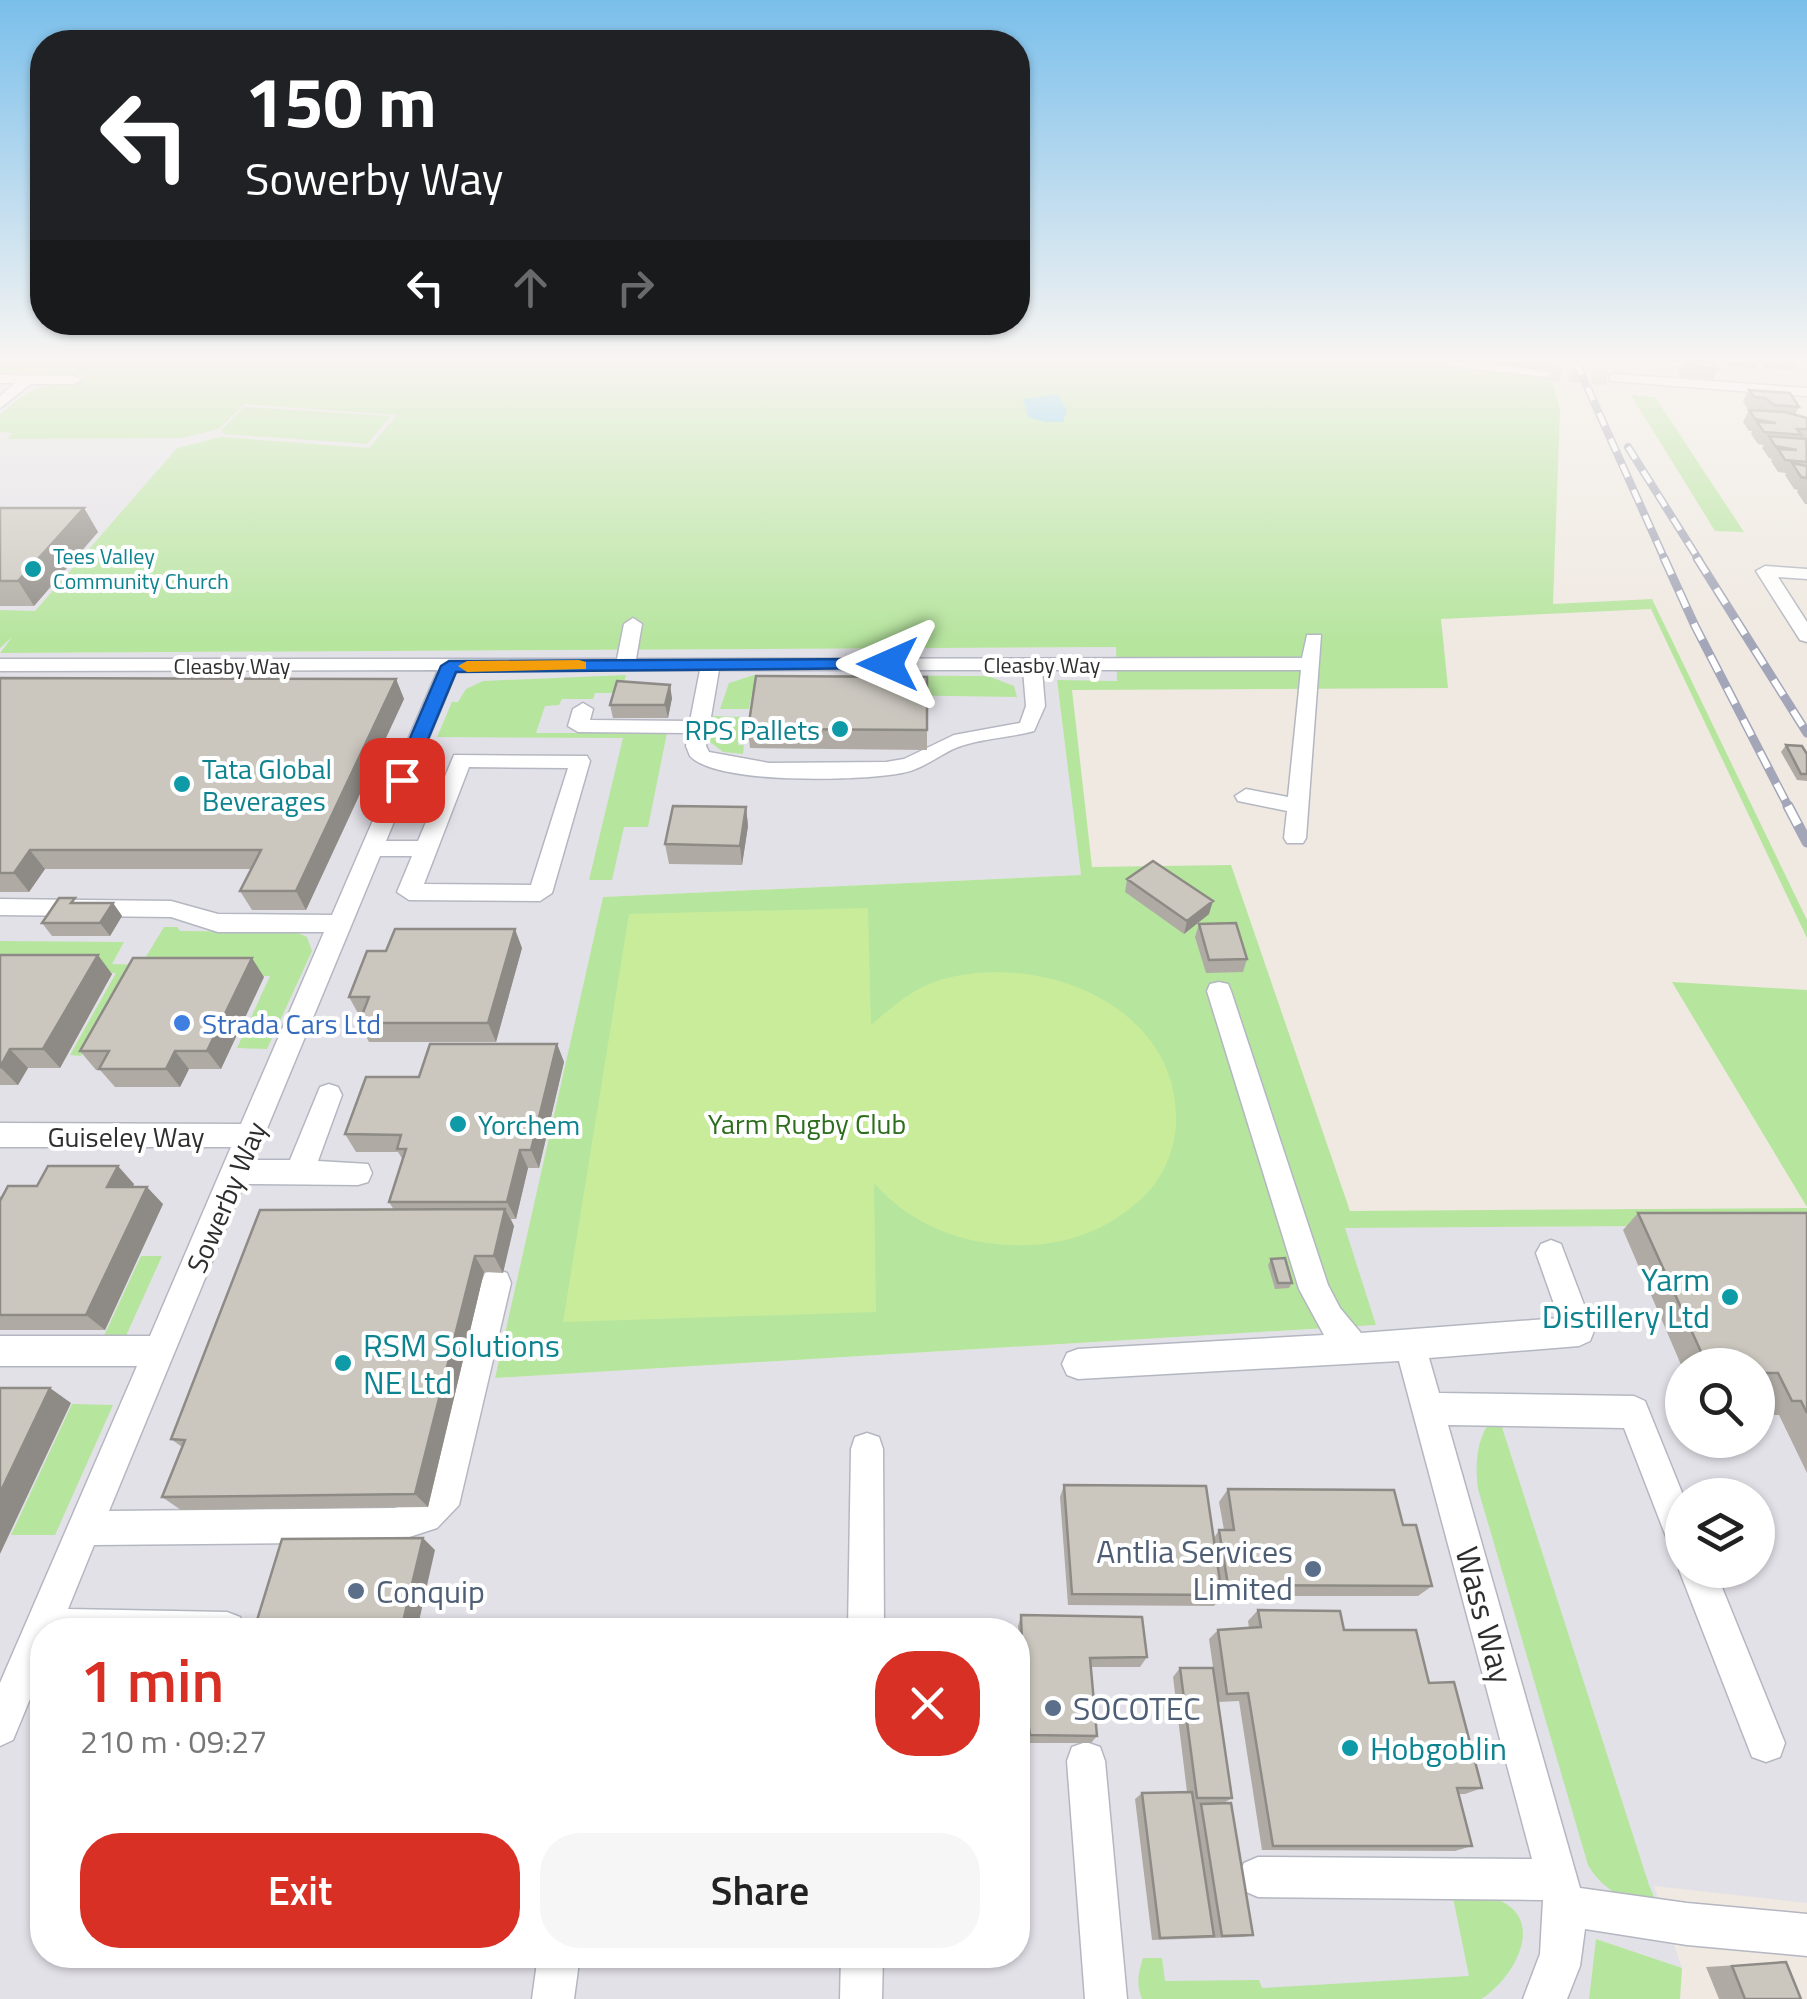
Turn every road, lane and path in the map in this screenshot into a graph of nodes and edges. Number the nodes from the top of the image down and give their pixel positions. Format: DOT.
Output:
graph roads {
  1 [pos="1807,574"];
  2 [pos="633,624"];
  3 [pos="1807,636"];
  4 [pos="1314,639"];
  5 [pos="625,664"];
  6 [pos="1032,664"];
  7 [pos="1310,664"];
  8 [pos="0,665"];
  9 [pos="710,665"];
  10 [pos="449,666"];
  11 [pos="583,709"];
  12 [pos="699,727"];
  13 [pos="1246,796"];
  14 [pos="1298,806"];
  15 [pos="1295,838"];
  16 [pos="374,848"];
  17 [pos="426,849"];
  18 [pos="0,907"];
  19 [pos="341,924"];
  20 [pos="1218,991"];
  21 [pos="329,1095"];
  22 [pos="0,1135"];
  23 [pos="252,1136"];
  24 [pos="236,1172"];
  25 [pos="299,1173"];
  26 [pos="358,1173"];
  27 [pos="1551,1252"];
  28 [pos="496,1283"];
  29 [pos="1410,1346"];
  30 [pos="1354,1348"];
  31 [pos="0,1351"];
  32 [pos="160,1351"];
  33 [pos="1078,1364"];
  34 [pos="1428,1408"];
  35 [pos="867,1449"];
  36 [pos="1665,1491"];
  37 [pos="84,1528"];
  38 [pos="1703,1588"];
  39 [pos="46,1618"];
  40 [pos="866,1618"];
  41 [pos="30,1654"];
  42 [pos="2,1716"];
  43 [pos="1766,1743"];
  44 [pos="1086,1761"];
  45 [pos="1258,1877"];
  46 [pos="1562,1893"];
  47 [pos="1807,1934"];
  48 [pos="557,1968"];
  49 [pos="862,1968"];
  50 [pos="553,1999"];
  51 [pos="861,1999"];
  52 [pos="1106,1999"];
  53 [pos="1544,1999"];
  1 -- 3 [label="street"];
  2 -- 5 [label="street"];
  4 -- 7 [label="street"];
  5 -- 9 [label="street, Cleasby Way"];
  5 -- 10 [label="street, Cleasby Way"];
  6 -- 7 [label="street, Cleasby Way"];
  6 -- 9 [label="street, Cleasby Way"];
  6 -- 12 [label="street"];
  7 -- 14 [label="street"];
  8 -- 10 [label="street, Cleasby Way"];
  9 -- 12 [label="street"];
  10 -- 16 [label="street, Sowerby Way"];
  11 -- 12 [label="street"];
  13 -- 14 [label="street"];
  14 -- 15 [label="street"];
  16 -- 17 [label="street"];
  16 -- 19 [label="street, Sowerby Way"];
  17 -- 17 [label="street"];
  18 -- 19 [label="street"];
  19 -- 23 [label="street, Sowerby Way"];
  20 -- 30 [label="street"];
  21 -- 25 [label="street"];
  22 -- 23 [label="street, Guiseley Way"];
  23 -- 24 [label="street, Sowerby Way"];
  24 -- 25 [label="street"];
  24 -- 32 [label="street, Sowerby Way"];
  25 -- 26 [label="street"];
  27 -- 29 [label="street"];
  28 -- 37 [label="street"];
  29 -- 30 [label="street"];
  29 -- 34 [label="street, Wass Way"];
  30 -- 33 [label="street"];
  31 -- 32 [label="street"];
  32 -- 37 [label="street, Sowerby Way"];
  34 -- 36 [label="street"];
  34 -- 46 [label="street, Wass Way"];
  35 -- 40 [label="street"];
  37 -- 39 [label="street, Sowerby Way"];
  38 -- 43 [label="street"];
  41 -- 42 [label="street, Sowerby Way"];
  44 -- 52 [label="street"];
  45 -- 46 [label="street"];
  46 -- 47 [label="street"];
  46 -- 53 [label="street, Wass Way"];
  48 -- 50 [label="street"];
  49 -- 51 [label="street"];
}
